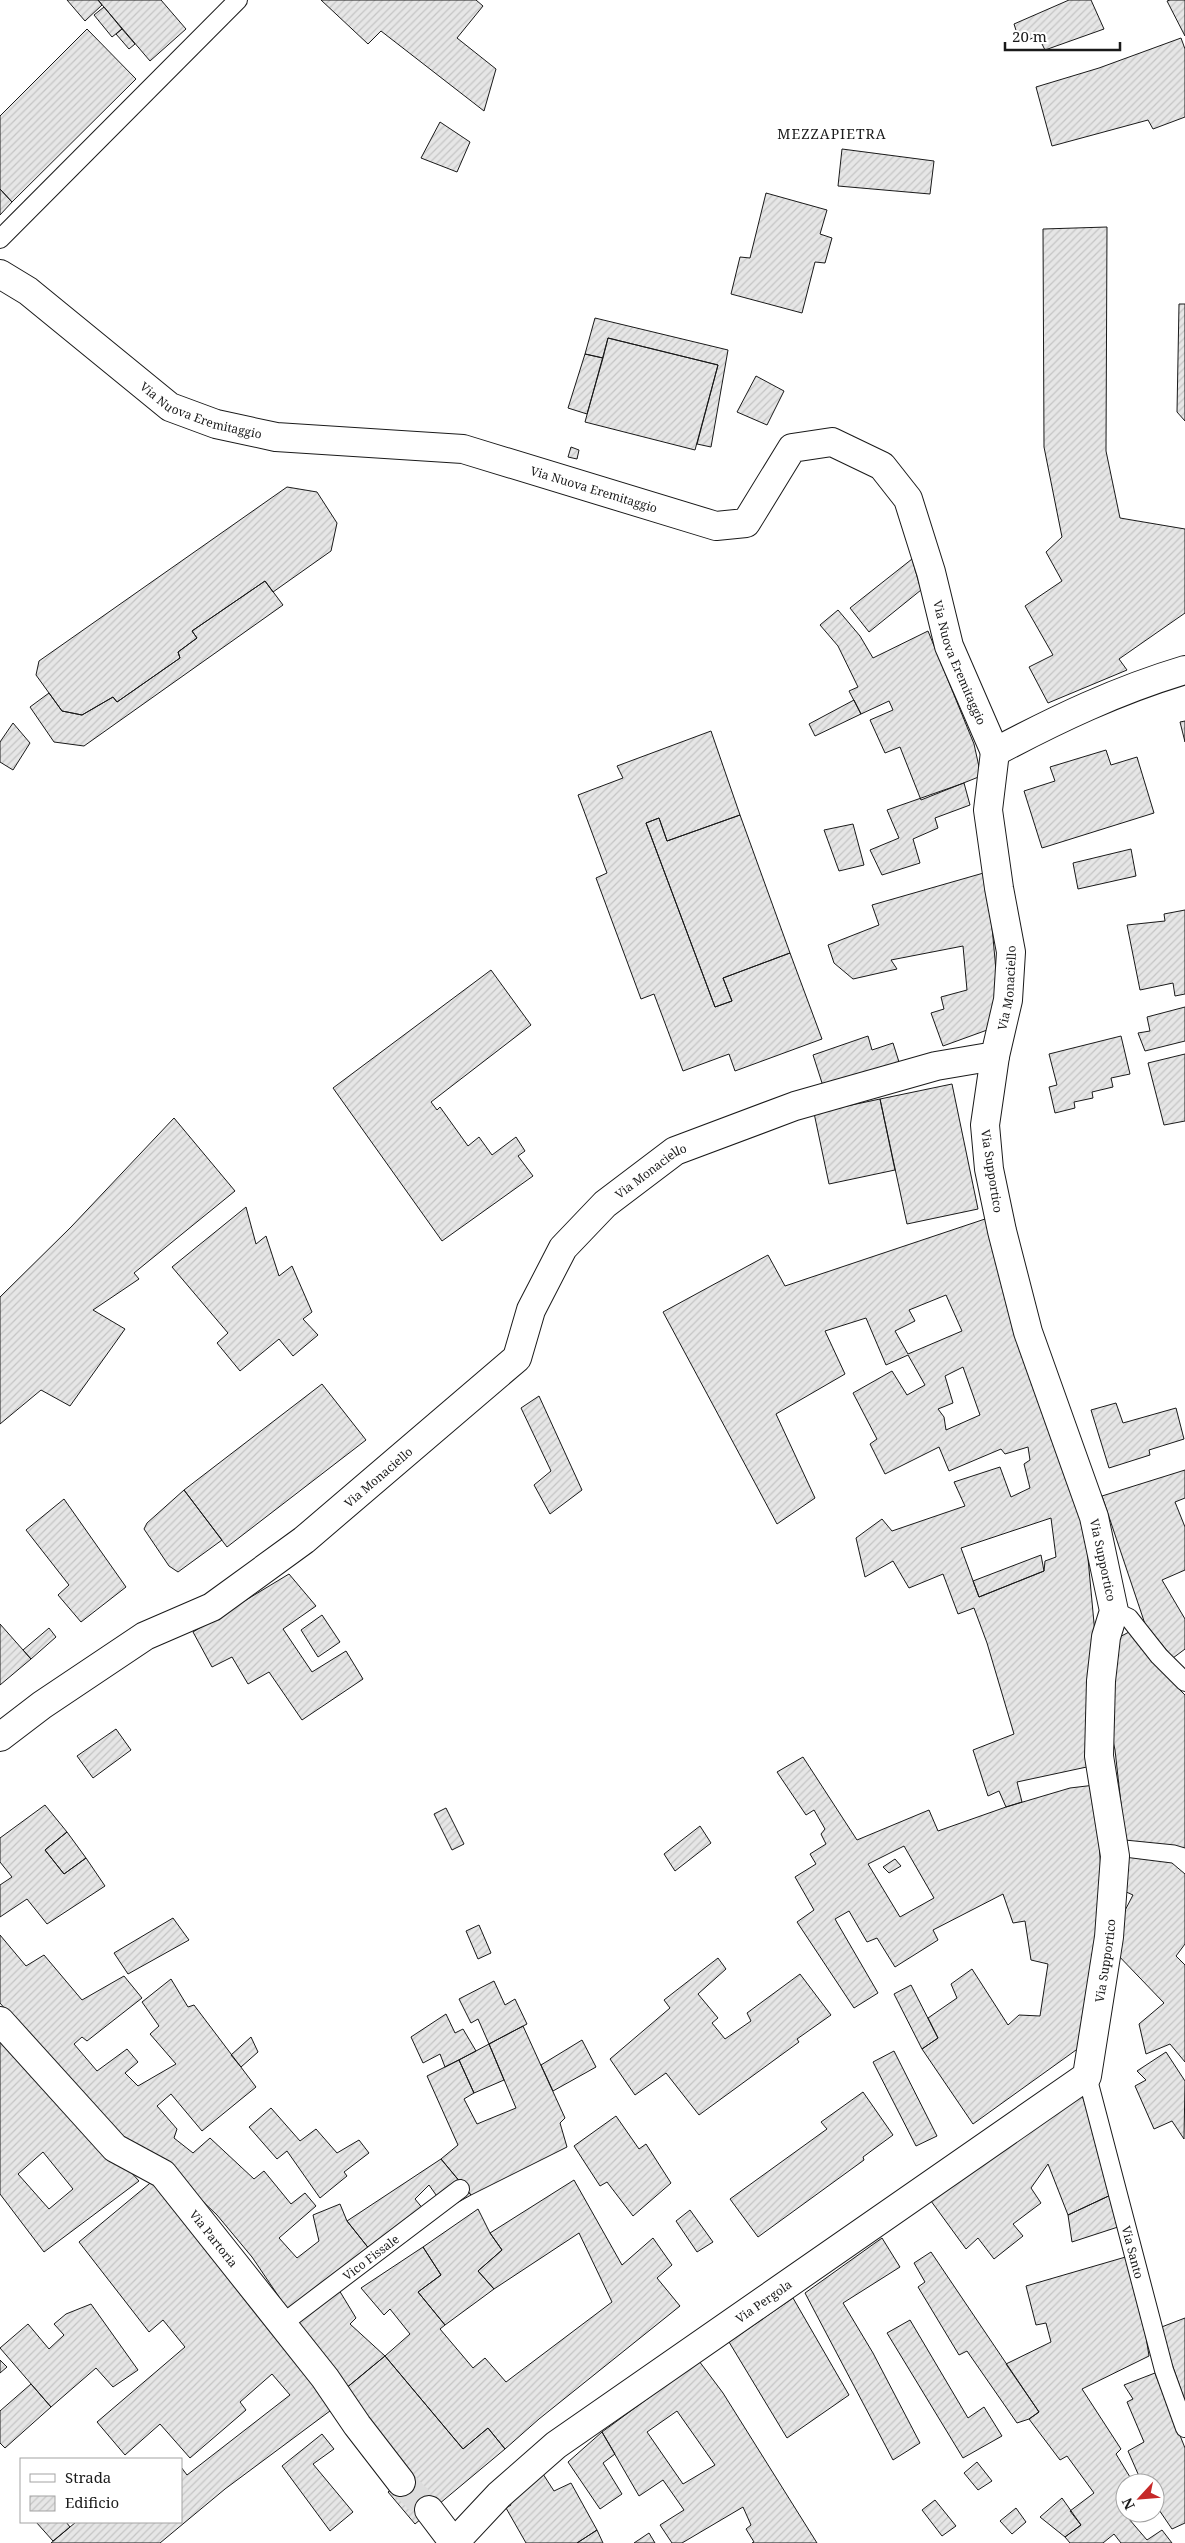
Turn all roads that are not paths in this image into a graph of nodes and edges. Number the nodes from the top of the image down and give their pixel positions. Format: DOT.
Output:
graph roads {
  1 [pos="238,0"];
  2 [pos="0,239"];
  3 [pos="0,274"];
  4 [pos="1185,670"];
  5 [pos="995,752"];
  6 [pos="995,1056"];
  7 [pos="1114,1611"];
  8 [pos="1185,1682"];
  9 [pos="0,1737"];
  10 [pos="0,2021"];
  11 [pos="1087,2076"];
  12 [pos="460,2189"];
  13 [pos="282,2324"];
  14 [pos="1185,2428"];
  15 [pos="401,2482"];
  16 [pos="429,2510"];
  17 [pos="454,2543"];
  1 -- 2 [label="lane"];
  3 -- 5 [label="street, Via Nuova Eremitaggio"];
  4 -- 5 [label="street"];
  5 -- 6 [label="street, Via Monaciello"];
  6 -- 7 [label="street, Via Supportico"];
  6 -- 9 [label="street, Via Monaciello"];
  7 -- 8 [label="lane"];
  7 -- 11 [label="street, Via Supportico"];
  10 -- 13 [label="street, Via Partoria"];
  11 -- 14 [label="lane, Via Santo"];
  11 -- 17 [label="street, Via Pergola"];
  12 -- 13 [label="lane, Vico Fissale"];
  13 -- 15 [label="street, Via Partoria"];
  16 -- 17 [label="street"];
}
